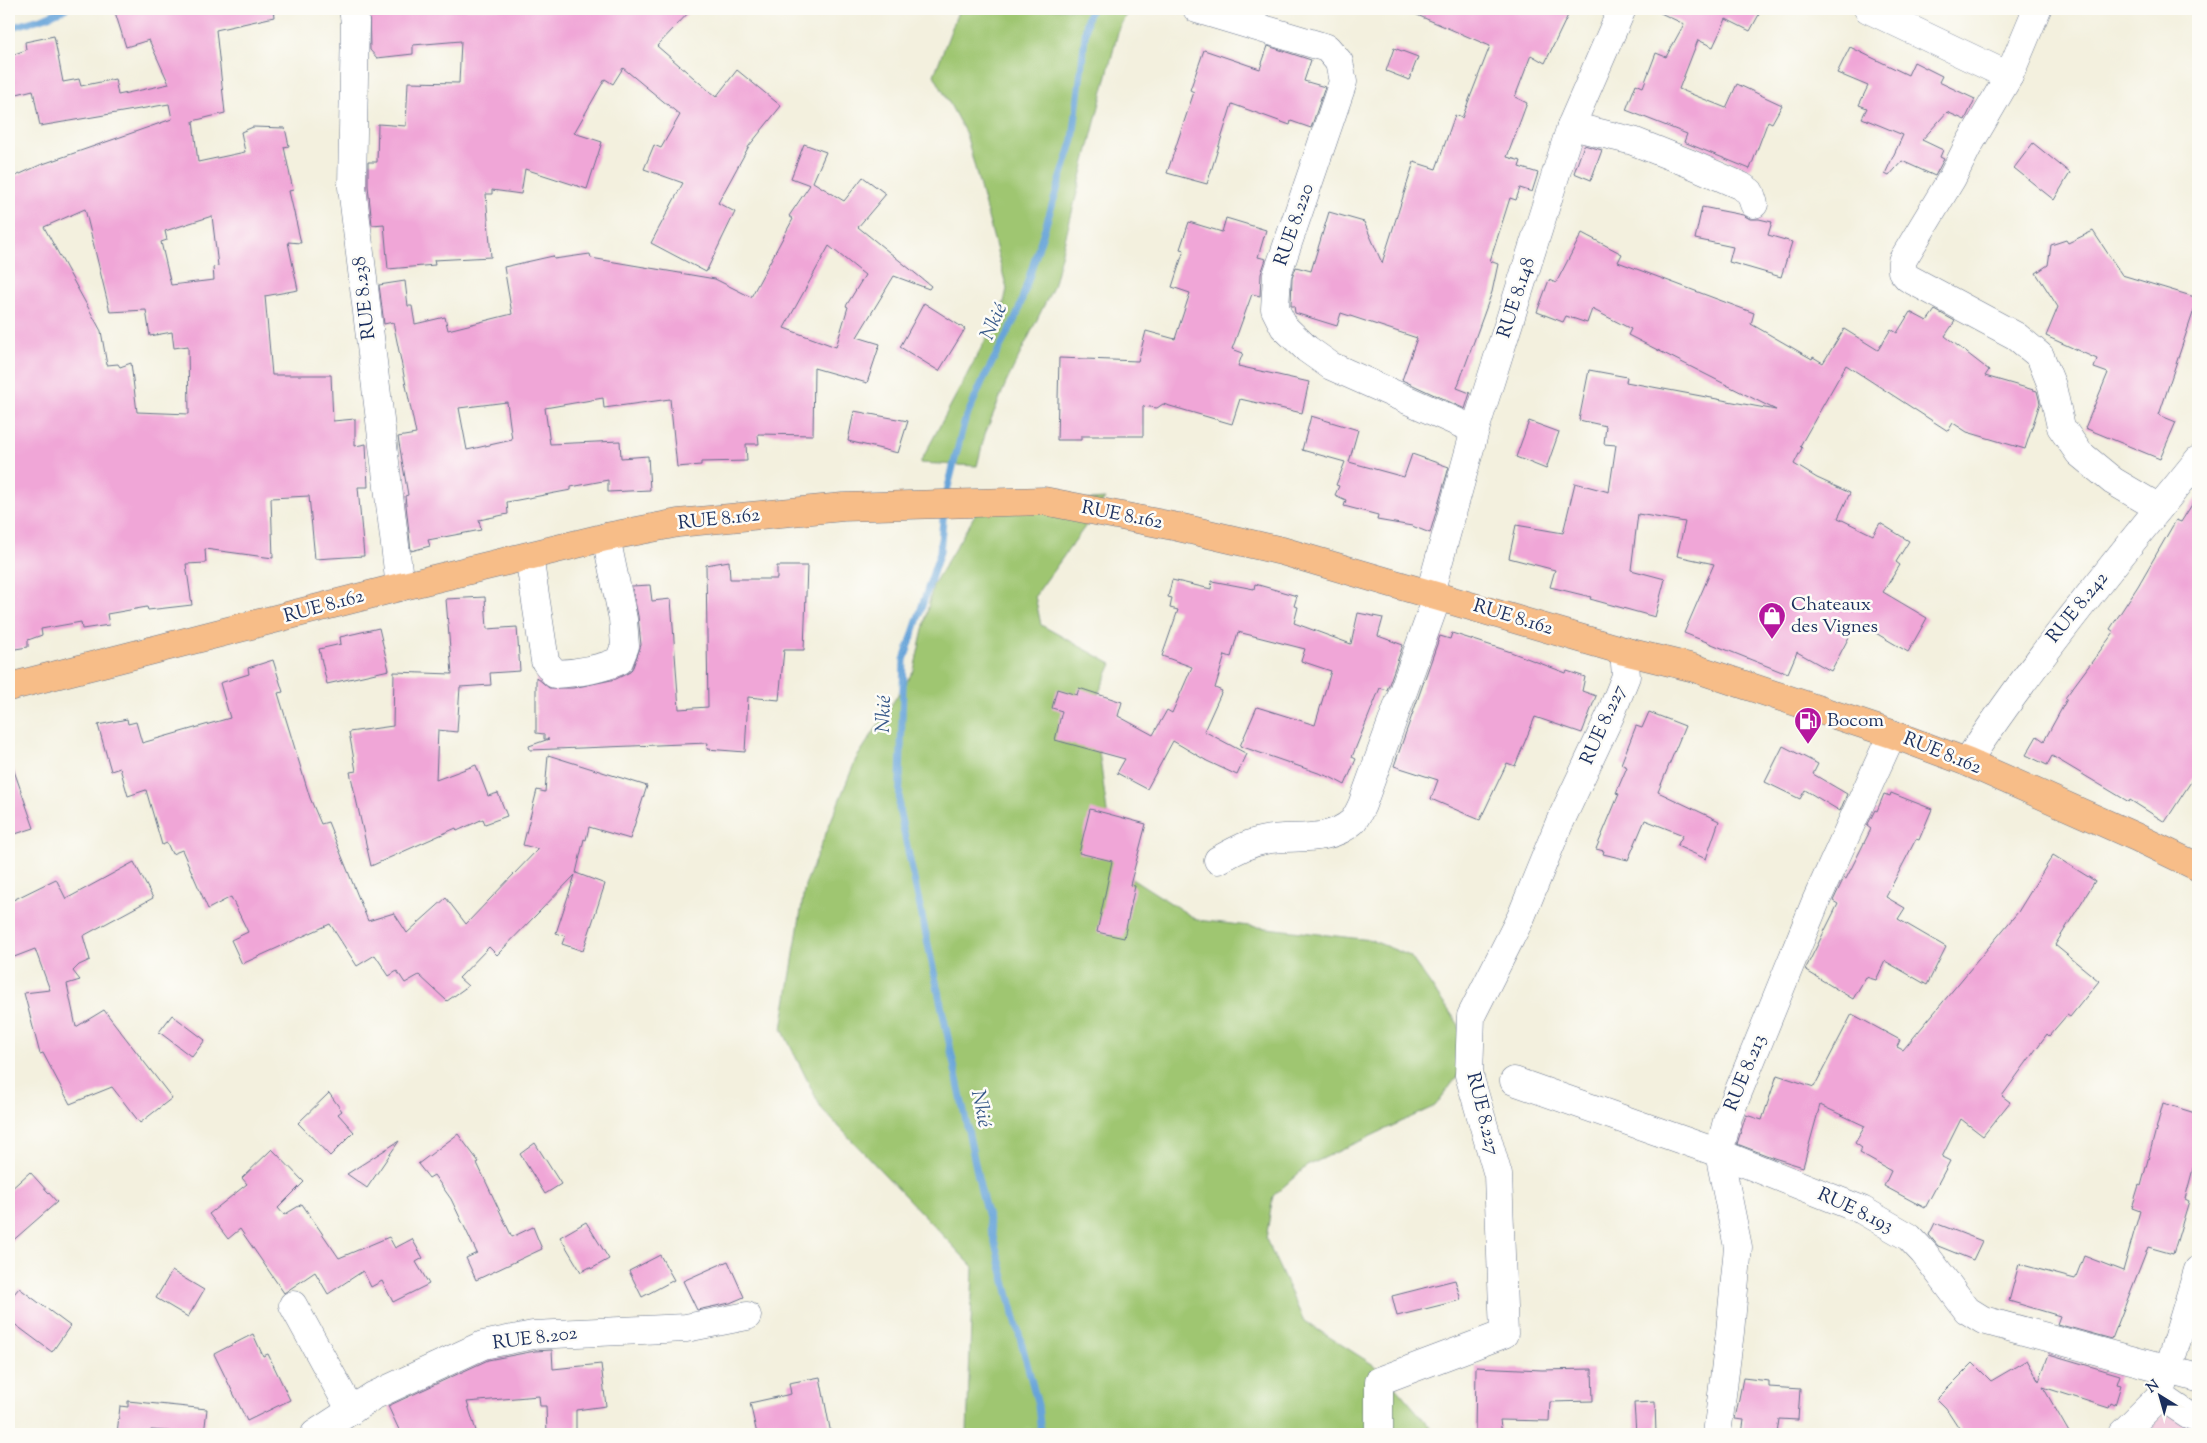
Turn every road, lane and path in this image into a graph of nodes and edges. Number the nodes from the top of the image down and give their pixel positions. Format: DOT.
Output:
graph roads {
  1 [pos="353,9"];
  2 [pos="1196,9"];
  3 [pos="1622,9"];
  4 [pos="1868,9"];
  5 [pos="2037,9"];
  6 [pos="2009,76"];
  7 [pos="1572,126"];
  8 [pos="1754,204"];
  9 [pos="1475,430"];
  10 [pos="2198,460"];
  11 [pos="2159,508"];
  12 [pos="606,537"];
  13 [pos="529,556"];
  14 [pos="400,587"];
  15 [pos="1434,594"];
  16 [pos="1624,651"];
  17 [pos="9,687"];
  18 [pos="1892,734"];
  19 [pos="1967,762"];
  20 [pos="1218,860"];
  21 [pos="2198,867"];
  22 [pos="1514,1080"];
  23 [pos="1719,1154"];
  24 [pos="2198,1270"];
  25 [pos="293,1305"];
  26 [pos="747,1316"];
  27 [pos="2169,1369"];
  28 [pos="2198,1378"];
  29 [pos="2160,1396"];
  30 [pos="352,1411"];
  31 [pos="2198,1419"];
  32 [pos="315,1434"];
  33 [pos="1379,1434"];
  34 [pos="1717,1434"];
  35 [pos="2122,1434"];
  1 -- 14 [label="street, RUE 8.238"];
  2 -- 9 [label="street, RUE 8.220"];
  3 -- 7 [label="street, RUE 8.148"];
  4 -- 6 [label="street"];
  5 -- 6 [label="street"];
  6 -- 11 [label="street"];
  7 -- 8 [label="street"];
  7 -- 9 [label="street, RUE 8.148"];
  9 -- 15 [label="street, RUE 8.148"];
  10 -- 11 [label="street, RUE 8.242"];
  11 -- 19 [label="street, RUE 8.242"];
  12 -- 13 [label="highway, RUE 8.162"];
  12 -- 13 [label="street"];
  12 -- 15 [label="highway, RUE 8.162"];
  13 -- 14 [label="highway, RUE 8.162"];
  14 -- 17 [label="highway, RUE 8.162"];
  15 -- 16 [label="highway, RUE 8.162"];
  15 -- 20 [label="street, RUE 8.148"];
  16 -- 18 [label="highway, RUE 8.162"];
  16 -- 33 [label="street, RUE 8.227"];
  18 -- 19 [label="highway, RUE 8.162"];
  18 -- 23 [label="street, RUE 8.213"];
  19 -- 21 [label="highway, RUE 8.162"];
  22 -- 23 [label="street, RUE 8.193"];
  23 -- 27 [label="street, RUE 8.193"];
  23 -- 34 [label="street, RUE 8.213"];
  24 -- 27 [label="street"];
  25 -- 30 [label="street"];
  26 -- 30 [label="street, RUE 8.202"];
  27 -- 28 [label="street, RUE 8.193"];
  27 -- 29 [label="street"];
  29 -- 31 [label="street"];
  29 -- 35 [label="street"];
  30 -- 32 [label="street, RUE 8.202"];
}
